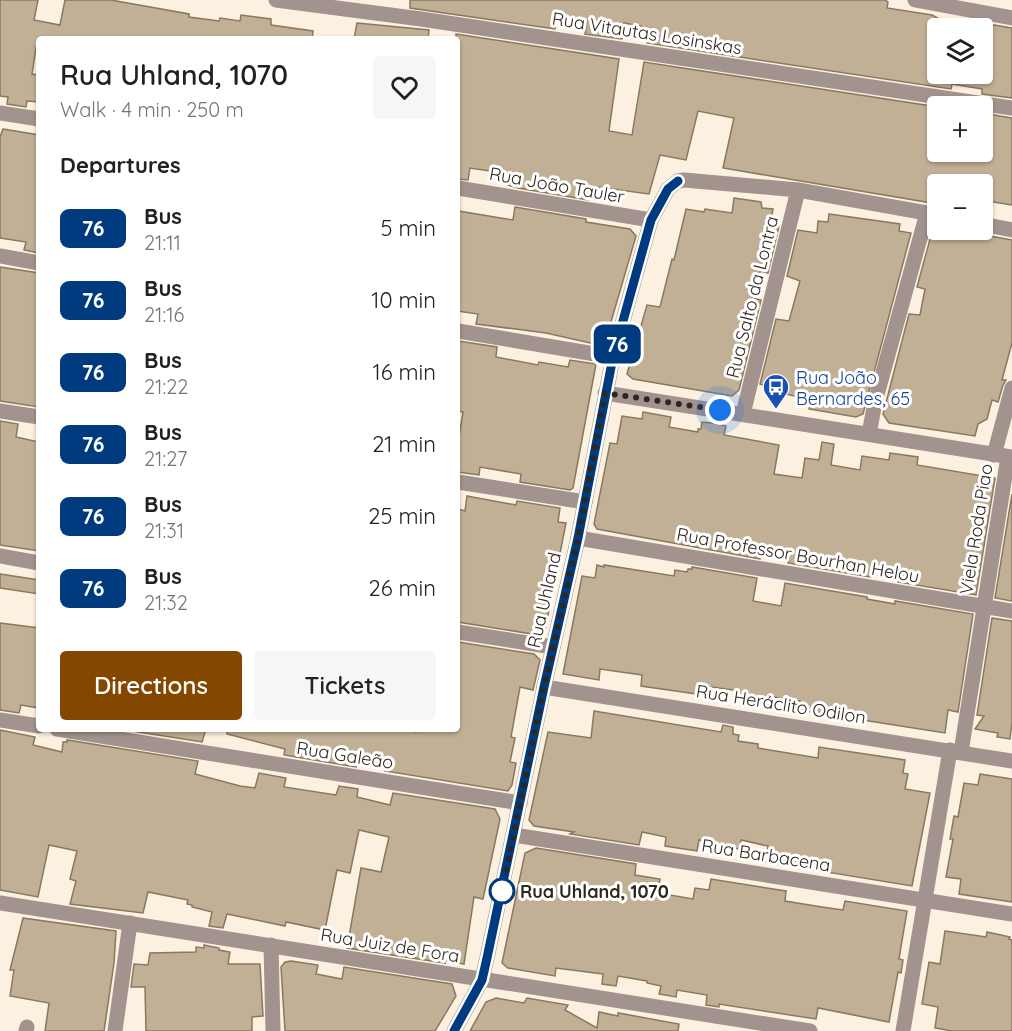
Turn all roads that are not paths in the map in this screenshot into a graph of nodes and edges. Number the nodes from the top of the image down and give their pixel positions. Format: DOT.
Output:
graph roads {
  1 [pos="276,0"];
  2 [pos="915,0"];
  3 [pos="1012,18"];
  4 [pos="1012,108"];
  5 [pos="0,113"];
  6 [pos="36,119"];
  7 [pos="460,188"];
  8 [pos="798,190"];
  9 [pos="927,213"];
  10 [pos="651,220"];
  11 [pos="993,226"];
  12 [pos="927,230"];
  13 [pos="1012,230"];
  14 [pos="0,256"];
  15 [pos="36,262"];
  16 [pos="460,331"];
  17 [pos="613,357"];
  18 [pos="1012,388"];
  19 [pos="605,393"];
  20 [pos="0,411"];
  21 [pos="743,414"];
  22 [pos="36,417"];
  23 [pos="869,434"];
  24 [pos="1004,456"];
  25 [pos="460,482"];
  26 [pos="585,502"];
  27 [pos="578,538"];
  28 [pos="0,556"];
  29 [pos="36,562"];
  30 [pos="984,607"];
  31 [pos="1012,611"];
  32 [pos="460,632"];
  33 [pos="553,647"];
  34 [pos="544,687"];
  35 [pos="0,720"];
  36 [pos="36,726"];
  37 [pos="76,732"];
  38 [pos="955,751"];
  39 [pos="1012,761"];
  40 [pos="520,803"];
  41 [pos="514,835"];
  42 [pos="925,900"];
  43 [pos="0,903"];
  44 [pos="1012,915"];
  45 [pos="130,923"];
  46 [pos="271,945"];
  47 [pos="482,980"];
  48 [pos="115,1031"];
  49 [pos="273,1031"];
  50 [pos="454,1031"];
  51 [pos="810,1031"];
  52 [pos="903,1031"];
  1 -- 4 [label="street, Rua Vitautas Losinskas"];
  2 -- 3 [label="street"];
  5 -- 6 [label="street"];
  7 -- 10 [label="street, Rua João Tauler"];
  8 -- 9 [label="street"];
  8 -- 10 [label="street, Rua Uhland"];
  8 -- 21 [label="street, Rua Salto da Lontra"];
  10 -- 17 [label="street, Rua Uhland"];
  11 -- 13 [label="street"];
  12 -- 23 [label="street"];
  14 -- 15 [label="street"];
  16 -- 17 [label="street"];
  17 -- 19 [label="street, Rua Uhland"];
  18 -- 24 [label="street, Viela Roda Piao"];
  19 -- 21 [label="street"];
  19 -- 26 [label="street, Rua Uhland"];
  20 -- 22 [label="street"];
  21 -- 23 [label="street"];
  23 -- 24 [label="street"];
  24 -- 30 [label="street, Viela Roda Piao"];
  25 -- 26 [label="street"];
  26 -- 27 [label="street, Rua Uhland"];
  27 -- 30 [label="street, Rua Professor Bourhan Helou"];
  27 -- 33 [label="street, Rua Uhland"];
  28 -- 29 [label="street"];
  30 -- 31 [label="street, Rua Professor Bourhan Helou"];
  30 -- 38 [label="street, Viela Roda Piao"];
  32 -- 33 [label="street"];
  33 -- 34 [label="street, Rua Uhland"];
  34 -- 38 [label="street, Rua Heráclito Odilon"];
  34 -- 40 [label="street, Rua Uhland"];
  35 -- 36 [label="street"];
  37 -- 40 [label="street, Rua Galeão"];
  38 -- 39 [label="street, Rua Heráclito Odilon"];
  38 -- 42 [label="street, Viela Roda Piao"];
  40 -- 41 [label="street, Rua Uhland"];
  41 -- 42 [label="street, Rua Barbacena"];
  41 -- 47 [label="street, Rua Uhland"];
  42 -- 44 [label="street, Rua Barbacena"];
  42 -- 52 [label="street, Viela Roda Piao"];
  43 -- 45 [label="street, Rua Juiz de Fora"];
  45 -- 46 [label="street, Rua Juiz de Fora"];
  45 -- 48 [label="street"];
  46 -- 47 [label="street, Rua Juiz de Fora"];
  46 -- 49 [label="street"];
  47 -- 50 [label="street, Rua Uhland"];
  47 -- 51 [label="street, Rua Juiz de Fora"];
}
